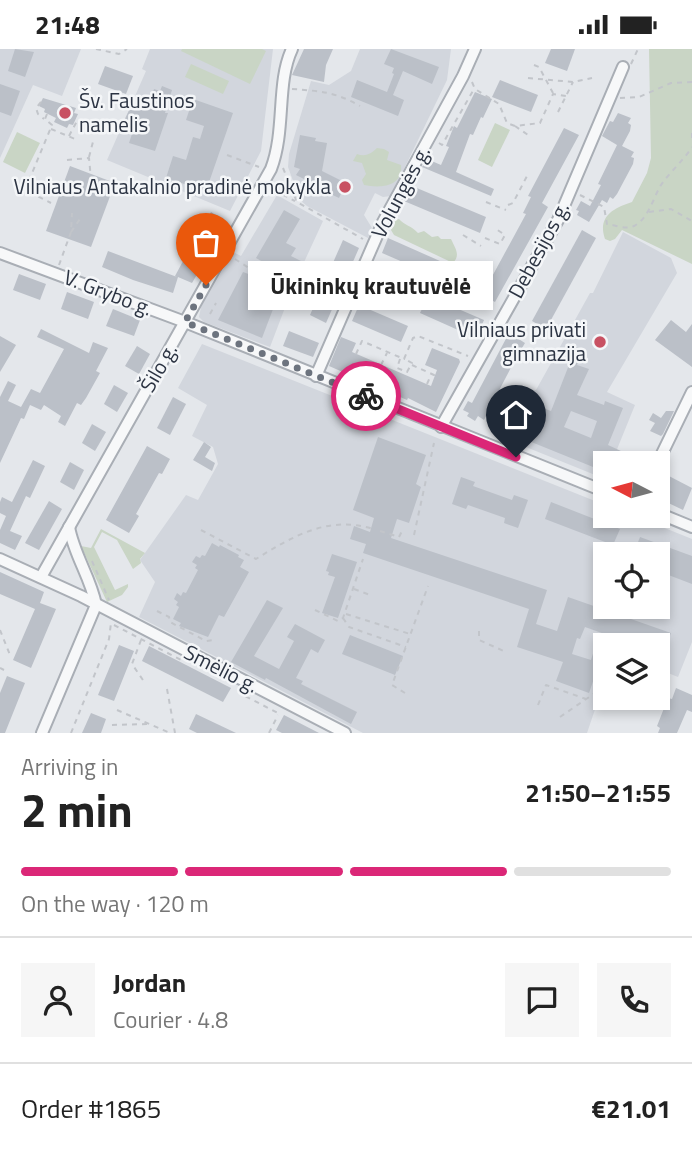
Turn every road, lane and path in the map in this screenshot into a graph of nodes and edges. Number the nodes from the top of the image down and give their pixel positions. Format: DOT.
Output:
graph roads {
  1 [pos="96,49"];
  2 [pos="127,49"];
  3 [pos="292,49"];
  4 [pos="475,49"];
  5 [pos="638,49"];
  6 [pos="534,65"];
  7 [pos="623,67"];
  8 [pos="528,78"];
  9 [pos="592,78"];
  10 [pos="545,79"];
  11 [pos="573,82"];
  12 [pos="692,82"];
  13 [pos="284,89"];
  14 [pos="553,94"];
  15 [pos="566,96"];
  16 [pos="609,99"];
  17 [pos="41,102"];
  18 [pos="360,106"];
  19 [pos="558,112"];
  20 [pos="47,114"];
  21 [pos="45,119"];
  22 [pos="82,123"];
  23 [pos="515,126"];
  24 [pos="50,129"];
  25 [pos="692,133"];
  26 [pos="528,135"];
  27 [pos="69,137"];
  28 [pos="94,138"];
  29 [pos="75,139"];
  30 [pos="436,141"];
  31 [pos="692,145"];
  32 [pos="227,155"];
  33 [pos="89,158"];
  34 [pos="67,160"];
  35 [pos="258,167"];
  36 [pos="283,167"];
  37 [pos="527,176"];
  38 [pos="274,190"];
  39 [pos="570,190"];
  40 [pos="89,197"];
  41 [pos="297,202"];
  42 [pos="486,202"];
  43 [pos="51,203"];
  44 [pos="508,205"];
  45 [pos="506,210"];
  46 [pos="648,212"];
  47 [pos="72,213"];
  48 [pos="82,216"];
  49 [pos="692,221"];
  50 [pos="496,229"];
  51 [pos="71,232"];
  52 [pos="463,235"];
  53 [pos="485,238"];
  54 [pos="364,243"];
  55 [pos="481,246"];
  56 [pos="0,253"];
  57 [pos="234,259"];
  58 [pos="57,273"];
  59 [pos="272,283"];
  60 [pos="427,286"];
  61 [pos="352,291"];
  62 [pos="216,303"];
  63 [pos="210,314"];
  64 [pos="185,322"];
  65 [pos="387,352"];
  66 [pos="356,354"];
  67 [pos="402,358"];
  68 [pos="478,361"];
  69 [pos="381,365"];
  70 [pos="411,365"];
  71 [pos="436,370"];
  72 [pos="431,374"];
  73 [pos="316,376"];
  74 [pos="427,384"];
  75 [pos="692,392"];
  76 [pos="441,426"];
  77 [pos="434,443"];
  78 [pos="663,451"];
  79 [pos="593,487"];
  80 [pos="670,518"];
  81 [pos="69,527"];
  82 [pos="692,527"];
  83 [pos="373,529"];
  84 [pos="201,530"];
  85 [pos="380,531"];
  86 [pos="402,531"];
  87 [pos="414,535"];
  88 [pos="57,548"];
  89 [pos="74,550"];
  90 [pos="0,559"];
  91 [pos="363,559"];
  92 [pos="92,561"];
  93 [pos="41,577"];
  94 [pos="88,579"];
  95 [pos="428,586"];
  96 [pos="353,589"];
  97 [pos="370,595"];
  98 [pos="81,596"];
  99 [pos="96,605"];
  100 [pos="315,610"];
  101 [pos="157,611"];
  102 [pos="110,613"];
  103 [pos="345,613"];
  104 [pos="367,614"];
  105 [pos="343,618"];
  106 [pos="380,618"];
  107 [pos="365,620"];
  108 [pos="393,622"];
  109 [pos="378,624"];
  110 [pos="391,628"];
  111 [pos="0,630"];
  112 [pos="479,631"];
  113 [pos="143,635"];
  114 [pos="412,635"];
  115 [pos="213,641"];
  116 [pos="407,647"];
  117 [pos="506,652"];
  118 [pos="10,655"];
  119 [pos="189,664"];
  120 [pos="0,668"];
  121 [pos="4,670"];
  122 [pos="145,683"];
  123 [pos="236,688"];
  124 [pos="167,689"];
  125 [pos="405,693"];
  126 [pos="593,695"];
  127 [pos="587,699"];
  128 [pos="538,705"];
  129 [pos="117,711"];
  130 [pos="560,717"];
  131 [pos="111,725"];
  132 [pos="149,725"];
  133 [pos="42,733"];
  134 [pos="71,733"];
  135 [pos="170,733"];
  136 [pos="175,733"];
  137 [pos="269,733"];
  138 [pos="345,733"];
  1 -- 2 [label="path"];
  3 -- 13 [label="street, Šilo g."];
  4 -- 61 [label="street, Volungės g."];
  5 -- 7 [label="path"];
  6 -- 10 [label="path"];
  7 -- 16 [label="street, Debesijos g."];
  8 -- 10 [label="path"];
  9 -- 11 [label="path"];
  10 -- 11 [label="path"];
  10 -- 14 [label="path"];
  11 -- 15 [label="path"];
  12 -- 16 [label="path"];
  13 -- 18 [label="path"];
  13 -- 64 [label="street, Šilo g."];
  14 -- 15 [label="path"];
  14 -- 23 [label="path"];
  15 -- 19 [label="path"];
  16 -- 39 [label="street, Debesijos g."];
  17 -- 21 [label="path"];
  20 -- 21 [label="path"];
  21 -- 24 [label="path"];
  22 -- 27 [label="path"];
  23 -- 26 [label="path"];
  23 -- 30 [label="path"];
  24 -- 27 [label="path"];
  24 -- 43 [label="path"];
  25 -- 31 [label="path"];
  27 -- 29 [label="path"];
  28 -- 33 [label="path"];
  31 -- 46 [label="path"];
  32 -- 35 [label="path"];
  33 -- 34 [label="path"];
  33 -- 40 [label="path"];
  36 -- 41 [label="path"];
  37 -- 44 [label="path"];
  38 -- 41 [label="path"];
  39 -- 46 [label="path"];
  39 -- 68 [label="street, Debesijos g."];
  41 -- 54 [label="path"];
  42 -- 45 [label="path"];
  46 -- 49 [label="path"];
  47 -- 51 [label="path"];
  48 -- 51 [label="path"];
  50 -- 53 [label="path"];
  51 -- 58 [label="path"];
  52 -- 55 [label="path"];
  56 -- 58 [label="street, V. Grybo g."];
  57 -- 59 [label="path"];
  58 -- 64 [label="street, V. Grybo g."];
  60 -- 61 [label="path"];
  61 -- 73 [label="street, Volungės g."];
  62 -- 63 [label="path"];
  64 -- 73 [label="street, V. Grybo g."];
  64 -- 81 [label="street, Šilo g."];
  65 -- 66 [label="path"];
  65 -- 67 [label="path"];
  65 -- 69 [label="path"];
  67 -- 68 [label="path"];
  67 -- 70 [label="path"];
  67 -- 70 [label="path"];
  68 -- 76 [label="street, Debesijos g."];
  70 -- 72 [label="path"];
  71 -- 72 [label="path"];
  72 -- 74 [label="path"];
  73 -- 76 [label="street, V. Grybo g."];
  75 -- 78 [label="street"];
  76 -- 79 [label="street, V. Grybo g."];
  77 -- 87 [label="path"];
  80 -- 82 [label="street"];
  81 -- 88 [label="street, Šilo g."];
  81 -- 89 [label="street"];
  83 -- 84 [label="path"];
  85 -- 86 [label="path"];
  88 -- 89 [label="street"];
  88 -- 93 [label="street, Šilo g."];
  89 -- 94 [label="street"];
  90 -- 93 [label="street"];
  91 -- 96 [label="path"];
  92 -- 102 [label="path"];
  93 -- 98 [label="street"];
  94 -- 98 [label="street"];
  94 -- 99 [label="street"];
  95 -- 114 [label="path"];
  96 -- 97 [label="path"];
  96 -- 103 [label="path"];
  98 -- 99 [label="street"];
  99 -- 102 [label="street, Smėlio g."];
  99 -- 133 [label="street"];
  100 -- 105 [label="path"];
  101 -- 115 [label="path"];
  102 -- 113 [label="street, Smėlio g."];
  103 -- 105 [label="path"];
  103 -- 107 [label="path"];
  104 -- 107 [label="path"];
  105 -- 116 [label="path"];
  106 -- 109 [label="path"];
  107 -- 109 [label="path"];
  108 -- 110 [label="path"];
  109 -- 110 [label="path"];
  110 -- 114 [label="path"];
  111 -- 118 [label="path"];
  112 -- 117 [label="path"];
  113 -- 119 [label="path"];
  113 -- 122 [label="path"];
  113 -- 134 [label="path"];
  113 -- 138 [label="street, Smėlio g."];
  114 -- 116 [label="path"];
  116 -- 125 [label="path"];
  120 -- 121 [label="path"];
  123 -- 137 [label="path"];
  124 -- 136 [label="path"];
  126 -- 127 [label="path"];
  127 -- 128 [label="path"];
  127 -- 130 [label="path"];
  129 -- 132 [label="path"];
  131 -- 132 [label="path"];
  132 -- 135 [label="path"];
}
